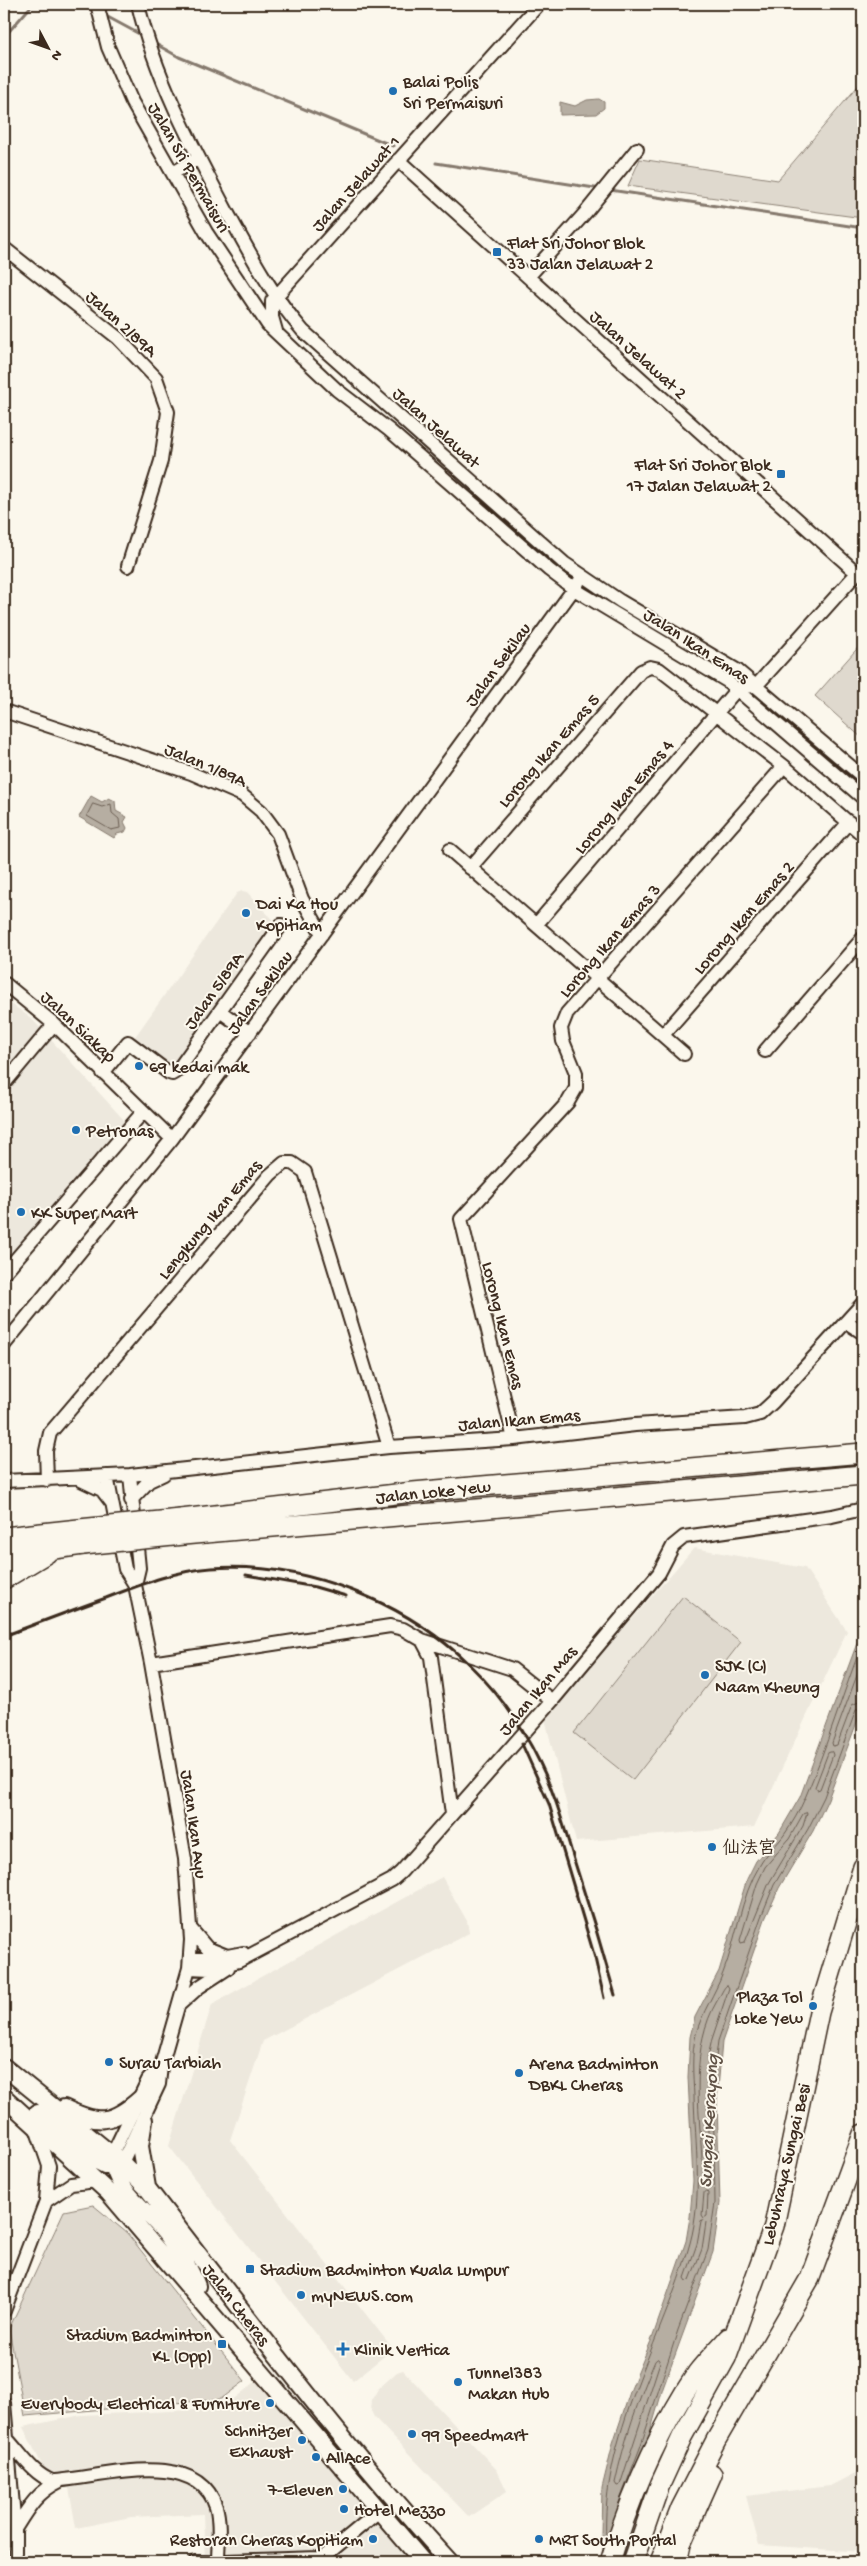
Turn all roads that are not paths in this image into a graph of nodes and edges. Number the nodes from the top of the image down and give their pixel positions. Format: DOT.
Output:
graph roads {
  1 [pos="97,4"];
  2 [pos="138,4"];
  3 [pos="539,4"];
  4 [pos="637,149"];
  5 [pos="198,158"];
  6 [pos="398,160"];
  7 [pos="173,173"];
  8 [pos="4,248"];
  9 [pos="528,277"];
  10 [pos="243,290"];
  11 [pos="276,296"];
  12 [pos="277,336"];
  13 [pos="128,566"];
  14 [pos="583,577"];
  15 [pos="574,589"];
  16 [pos="757,685"];
  17 [pos="737,689"];
  18 [pos="4,711"];
  19 [pos="716,712"];
  20 [pos="784,766"];
  21 [pos="863,777"];
  22 [pos="863,798"];
  23 [pos="849,822"];
  24 [pos="863,835"];
  25 [pos="450,850"];
  26 [pos="470,868"];
  27 [pos="281,925"];
  28 [pos="536,925"];
  29 [pos="322,934"];
  30 [pos="863,938"];
  31 [pos="597,978"];
  32 [pos="4,983"];
  33 [pos="220,1011"];
  34 [pos="54,1024"];
  35 [pos="250,1034"];
  36 [pos="663,1035"];
  37 [pos="765,1051"];
  38 [pos="684,1054"];
  39 [pos="103,1072"];
  40 [pos="4,1084"];
  41 [pos="143,1112"];
  42 [pos="172,1139"];
  43 [pos="461,1219"];
  44 [pos="4,1273"];
  45 [pos="863,1303"];
  46 [pos="846,1322"];
  47 [pos="863,1333"];
  48 [pos="4,1345"];
  49 [pos="514,1439"];
  50 [pos="389,1447"];
  51 [pos="863,1453"];
  52 [pos="168,1472"];
  53 [pos="130,1475"];
  54 [pos="863,1475"];
  55 [pos="107,1476"];
  56 [pos="79,1479"];
  57 [pos="46,1480"];
  58 [pos="4,1481"];
  59 [pos="131,1500"];
  60 [pos="112,1503"];
  61 [pos="863,1509"];
  62 [pos="182,1527"];
  63 [pos="4,1537"];
  64 [pos="81,1537"];
  65 [pos="55,1549"];
  66 [pos="4,1556"];
  67 [pos="4,1565"];
  68 [pos="4,1579"];
  69 [pos="135,1585"];
  70 [pos="422,1640"];
  71 [pos="151,1663"];
  72 [pos="552,1701"];
  73 [pos="452,1814"];
  74 [pos="863,1867"];
  75 [pos="190,1928"];
  76 [pos="233,1959"];
  77 [pos="190,1964"];
  78 [pos="178,2006"];
  79 [pos="161,2066"];
  80 [pos="4,2067"];
  81 [pos="6,2098"];
  82 [pos="44,2098"];
  83 [pos="140,2099"];
  84 [pos="144,2120"];
  85 [pos="35,2125"];
  86 [pos="863,2134"];
  87 [pos="115,2161"];
  88 [pos="96,2181"];
  89 [pos="147,2188"];
  90 [pos="46,2200"];
  91 [pos="203,2302"];
  92 [pos="4,2311"];
  93 [pos="751,2381"];
  94 [pos="4,2403"];
  95 [pos="673,2434"];
  96 [pos="8,2440"];
  97 [pos="61,2480"];
  98 [pos="378,2512"];
  99 [pos="15,2529"];
  100 [pos="218,2561"];
  101 [pos="15,2562"];
  102 [pos="195,2562"];
  103 [pos="423,2562"];
  104 [pos="450,2562"];
  105 [pos="610,2562"];
  106 [pos="633,2562"];
  107 [pos="660,2562"];
  108 [pos="677,2562"];
  1 -- 7 [label="street, Jalan Sri Permaisuri"];
  2 -- 5 [label="street, Jalan Sri Permaisuri"];
  3 -- 6 [label="street, Jalan Jelawat 1"];
  4 -- 9 [label="street"];
  5 -- 7 [label="street"];
  5 -- 11 [label="street, Jalan Sri Permaisuri"];
  6 -- 9 [label="street, Jalan Jelawat 2"];
  6 -- 11 [label="street, Jalan Jelawat 1"];
  7 -- 10 [label="street, Jalan Sri Permaisuri"];
  8 -- 13 [label="street, Jalan 2/89A"];
  9 -- 16 [label="street, Jalan Jelawat 2"];
  10 -- 11 [label="street"];
  10 -- 12 [label="street, Jalan Sri Permaisuri"];
  11 -- 12 [label="street"];
  11 -- 14 [label="street, Jalan Jelawat"];
  12 -- 15 [label="street, Jalan Jelawat"];
  14 -- 15 [label="street, Jalan Sekilau"];
  14 -- 16 [label="street, Jalan Ikan Emas"];
  15 -- 17 [label="street, Jalan Ikan Emas"];
  15 -- 29 [label="street, Jalan Sekilau"];
  16 -- 17 [label="street"];
  16 -- 21 [label="street, Jalan Ikan Emas"];
  17 -- 19 [label="street, Lorong Ikan Emas 4"];
  17 -- 22 [label="street, Jalan Ikan Emas"];
  18 -- 29 [label="street, Jalan 1/89A"];
  19 -- 20 [label="street"];
  19 -- 26 [label="street, Lorong Ikan Emas 5"];
  19 -- 28 [label="street, Lorong Ikan Emas 4"];
  20 -- 23 [label="street"];
  20 -- 31 [label="street, Lorong Ikan Emas 3"];
  23 -- 24 [label="street"];
  23 -- 36 [label="street, Lorong Ikan Emas 2"];
  25 -- 26 [label="street"];
  26 -- 28 [label="street"];
  27 -- 33 [label="street, Jalan 5/89A"];
  28 -- 31 [label="street"];
  29 -- 35 [label="street, Jalan Sekilau"];
  30 -- 37 [label="street"];
  31 -- 36 [label="street"];
  31 -- 43 [label="street, Lorong Ikan Emas 3"];
  32 -- 34 [label="street, Jalan Siakap"];
  33 -- 35 [label="street"];
  33 -- 39 [label="street, Jalan 5/89A"];
  34 -- 39 [label="street, Jalan Siakap"];
  34 -- 40 [label="street"];
  35 -- 42 [label="street, Jalan Sekilau"];
  36 -- 38 [label="street"];
  39 -- 41 [label="street, Jalan Siakap"];
  41 -- 42 [label="street, Jalan Siakap"];
  41 -- 44 [label="street"];
  42 -- 48 [label="street, Jalan Sekilau"];
  43 -- 49 [label="street, Lorong Ikan Emas"];
  45 -- 46 [label="street, Jalan Ikan Emas"];
  46 -- 47 [label="street"];
  46 -- 49 [label="street, Jalan Ikan Emas"];
  49 -- 50 [label="street, Jalan Ikan Emas"];
  50 -- 52 [label="street, Jalan Ikan Emas"];
  50 -- 57 [label="street, Lengkung Ikan Emas"];
  51 -- 62 [label="highway, Jalan Loke Yew"];
  52 -- 53 [label="street, Jalan Ikan Emas"];
  52 -- 59 [label="street"];
  53 -- 55 [label="street, Jalan Ikan Emas"];
  53 -- 59 [label="street, Jalan Ikan Ayu"];
  54 -- 62 [label="highway, Jalan Loke Yew"];
  55 -- 56 [label="street, Jalan Ikan Emas"];
  55 -- 60 [label="street, Jalan Ikan Ayu"];
  56 -- 57 [label="street, Jalan Ikan Emas"];
  56 -- 60 [label="street"];
  57 -- 58 [label="street, Jalan Ikan Emas"];
  59 -- 69 [label="street, Jalan Ikan Ayu"];
  60 -- 69 [label="street, Jalan Ikan Ayu"];
  61 -- 72 [label="street, Jalan Ikan Mas"];
  62 -- 64 [label="highway, Jalan Loke Yew, bridge"];
  63 -- 64 [label="highway, Jalan Loke Yew"];
  64 -- 65 [label="highway, Jalan Loke Yew"];
  65 -- 66 [label="highway"];
  65 -- 67 [label="highway"];
  65 -- 68 [label="highway"];
  69 -- 71 [label="street, Jalan Ikan Ayu"];
  70 -- 71 [label="street"];
  70 -- 72 [label="street"];
  70 -- 73 [label="street"];
  71 -- 75 [label="street, Jalan Ikan Ayu"];
  72 -- 73 [label="street, Jalan Ikan Mas"];
  73 -- 76 [label="street, Jalan Ikan Mas"];
  74 -- 95 [label="highway, Lebuhraya Sungai Besi"];
  75 -- 76 [label="street"];
  75 -- 77 [label="street, Jalan Ikan Ayu"];
  76 -- 77 [label="street, Jalan Ikan Mas"];
  76 -- 78 [label="street"];
  77 -- 78 [label="street, Jalan Ikan Ayu"];
  78 -- 79 [label="street, Jalan Ikan Ayu"];
  79 -- 83 [label="street, Jalan Ikan Ayu"];
  79 -- 84 [label="street, Jalan Ikan Ayu"];
  80 -- 82 [label="main road, Jalan Cheras"];
  81 -- 85 [label="main road, Jalan Cheras"];
  81 -- 87 [label="main road"];
  82 -- 83 [label="main road"];
  82 -- 87 [label="main road, Jalan Cheras"];
  83 -- 87 [label="street, Jalan Ikan Ayu"];
  84 -- 87 [label="street, Jalan Ikan Ayu"];
  84 -- 89 [label="main road"];
  85 -- 88 [label="main road, Jalan Cheras"];
  85 -- 90 [label="street"];
  86 -- 93 [label="highway"];
  87 -- 89 [label="main road, Jalan Cheras"];
  87 -- 91 [label="main road"];
  88 -- 90 [label="street"];
  88 -- 91 [label="main road, Jalan Cheras"];
  89 -- 104 [label="main road, Jalan Cheras"];
  90 -- 92 [label="street"];
  91 -- 98 [label="main road, Jalan Cheras"];
  93 -- 107 [label="highway"];
  93 -- 108 [label="highway"];
  94 -- 96 [label="street"];
  95 -- 105 [label="highway"];
  95 -- 106 [label="highway, Lebuhraya Sungai Besi"];
  96 -- 97 [label="street"];
  96 -- 99 [label="street"];
  97 -- 99 [label="street"];
  97 -- 100 [label="street"];
  98 -- 100 [label="street"];
  98 -- 103 [label="main road, Jalan Cheras"];
  99 -- 101 [label="street"];
  100 -- 102 [label="street"];
}
